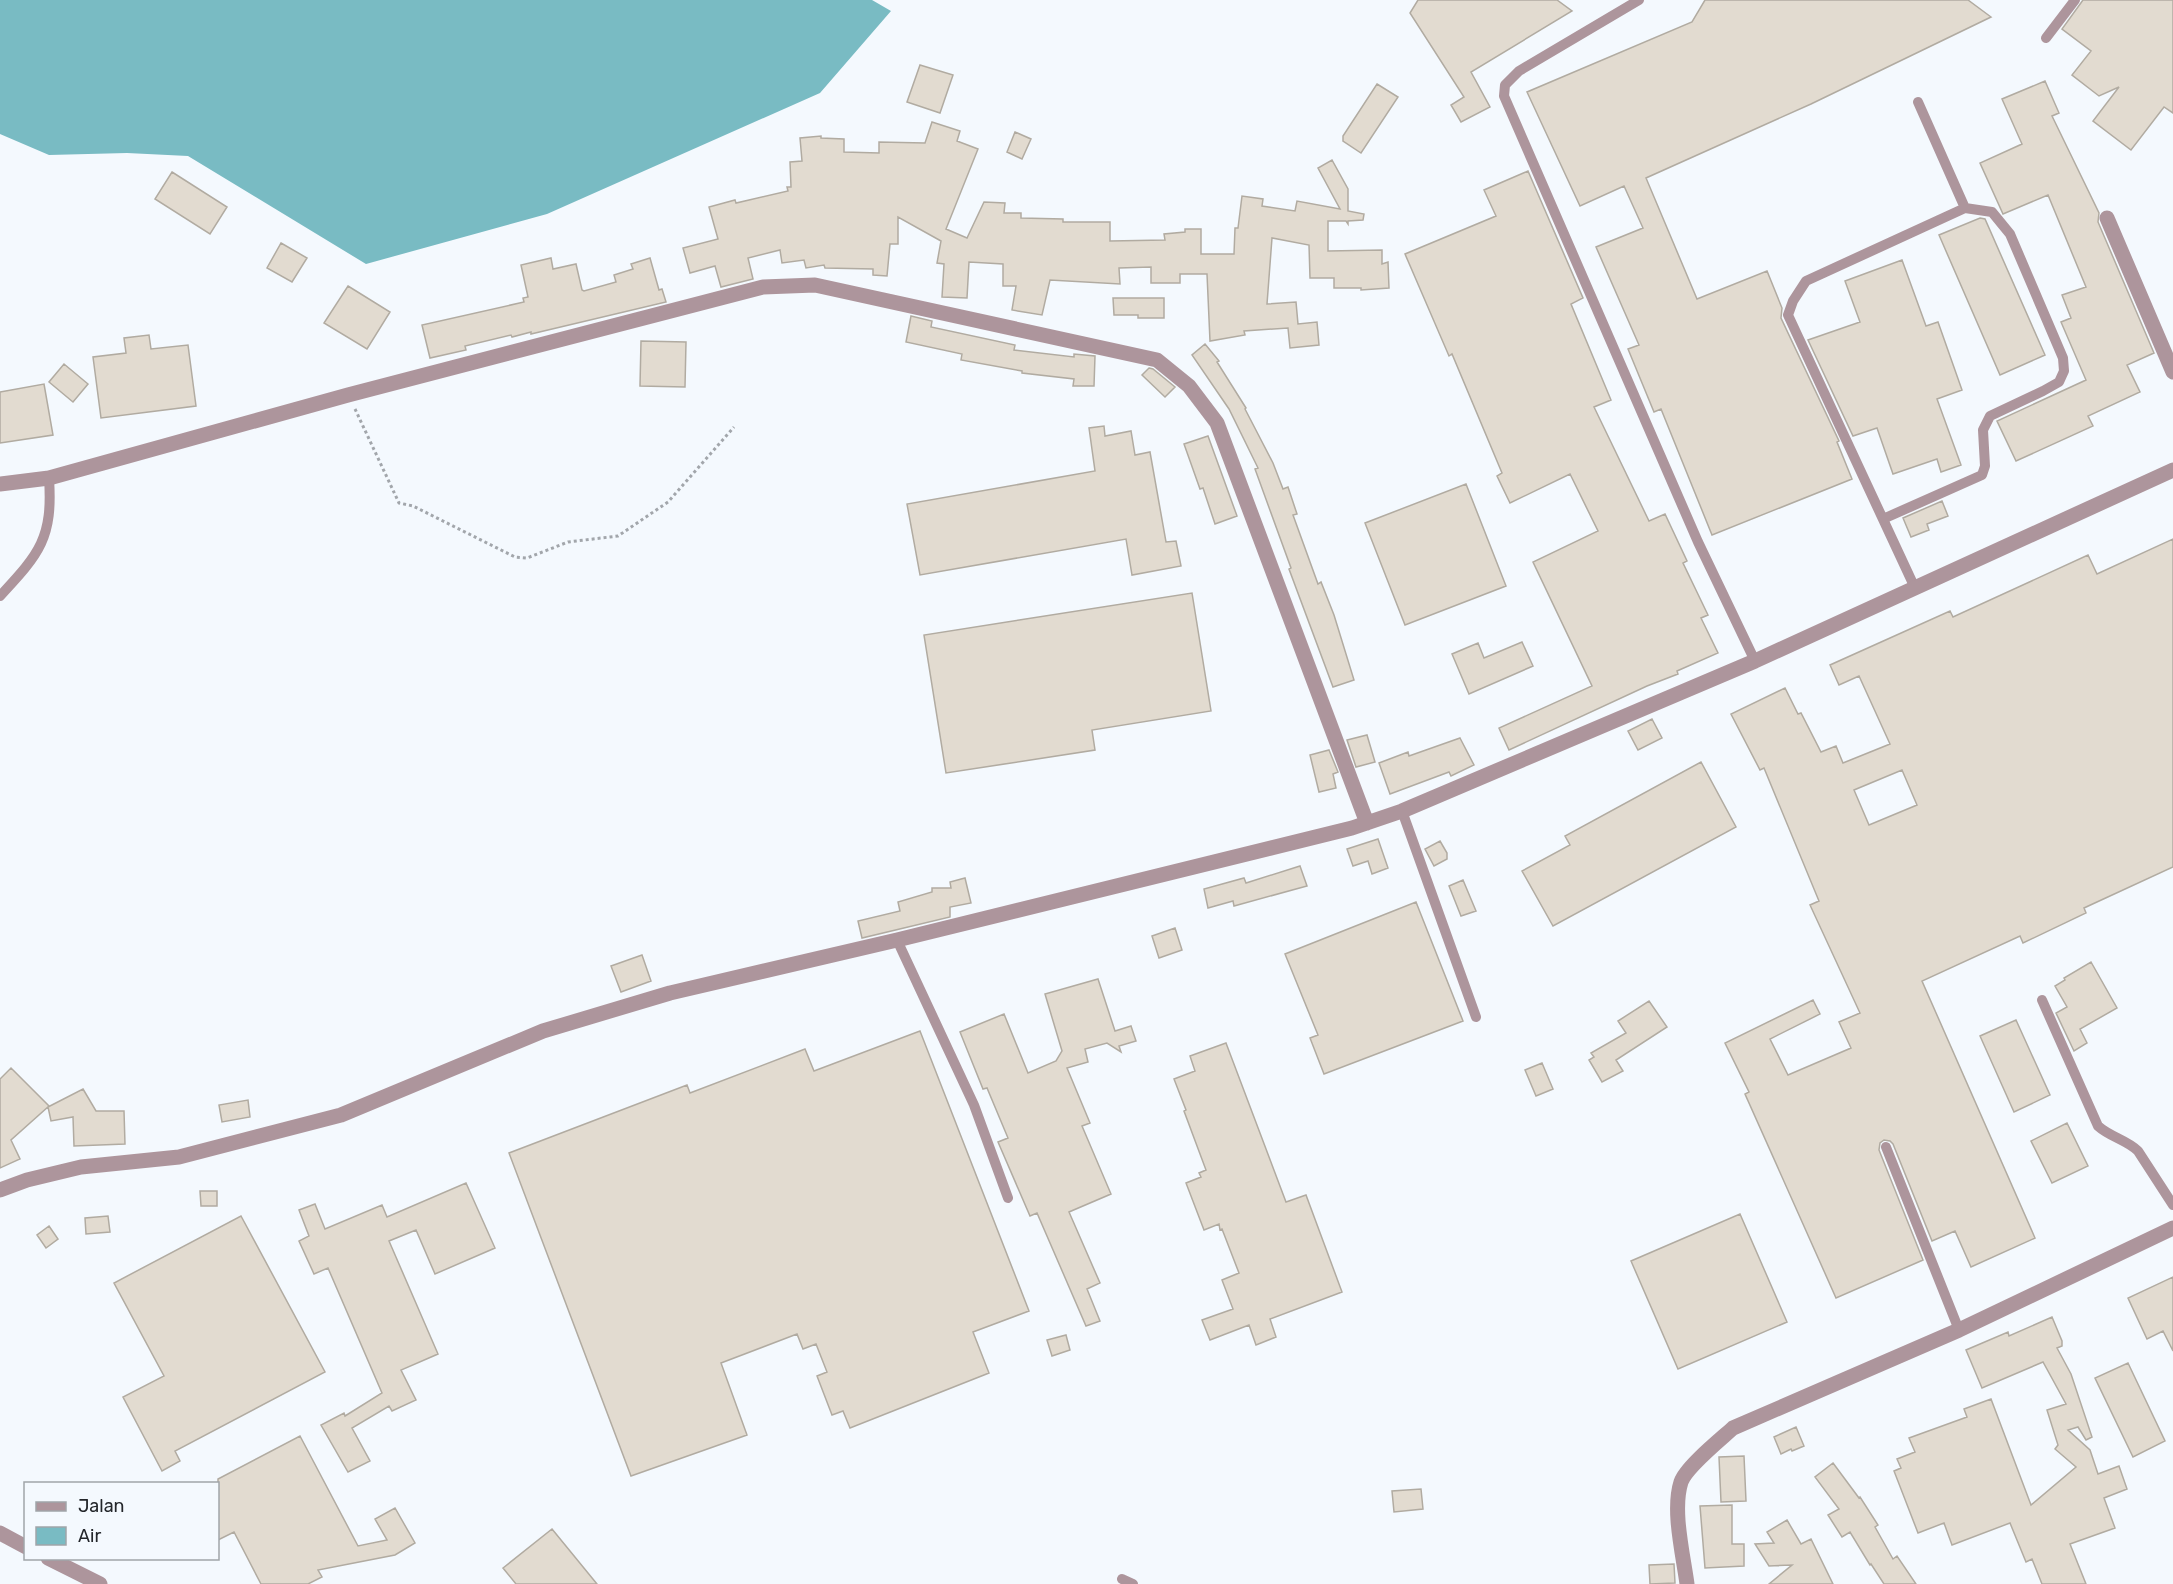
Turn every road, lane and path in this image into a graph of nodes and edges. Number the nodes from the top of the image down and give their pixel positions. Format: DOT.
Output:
graph roads {
  1 [pos="1639,0"];
  2 [pos="2075,0"];
  3 [pos="2046,38"];
  4 [pos="1918,102"];
  5 [pos="1965,208"];
  6 [pos="2107,218"];
  7 [pos="2173,372"];
  8 [pos="348,395"];
  9 [pos="735,427"];
  10 [pos="2173,470"];
  11 [pos="50,478"];
  12 [pos="0,484"];
  13 [pos="1883,519"];
  14 [pos="1915,588"];
  15 [pos="0,596"];
  16 [pos="1755,661"];
  17 [pos="1402,811"];
  18 [pos="1367,823"];
  19 [pos="897,940"];
  20 [pos="2042,1000"];
  21 [pos="1476,1017"];
  22 [pos="1886,1147"];
  23 [pos="0,1190"];
  24 [pos="1008,1198"];
  25 [pos="2173,1205"];
  26 [pos="2173,1228"];
  27 [pos="1959,1330"];
  28 [pos="0,1533"];
  29 [pos="24,1546"];
  30 [pos="52,1560"];
  31 [pos="100,1584"];
  32 [pos="1687,1584"];
  1 -- 16 [label="lane"];
  2 -- 3 [label="lane"];
  4 -- 5 [label="lane"];
  5 -- 13 [label="lane"];
  5 -- 13 [label="lane"];
  6 -- 7 [label="street"];
  8 -- 9 [label="path"];
  8 -- 11 [label="street"];
  8 -- 18 [label="street"];
  10 -- 14 [label="street"];
  11 -- 12 [label="street"];
  11 -- 15 [label="lane"];
  13 -- 14 [label="lane"];
  14 -- 16 [label="street"];
  16 -- 17 [label="street"];
  17 -- 18 [label="street"];
  17 -- 21 [label="lane"];
  18 -- 19 [label="street"];
  19 -- 23 [label="street"];
  19 -- 24 [label="lane"];
  20 -- 25 [label="lane"];
  22 -- 27 [label="lane"];
  26 -- 27 [label="street"];
  27 -- 32 [label="street"];
  28 -- 29 [label="street"];
  30 -- 31 [label="street"];
}
